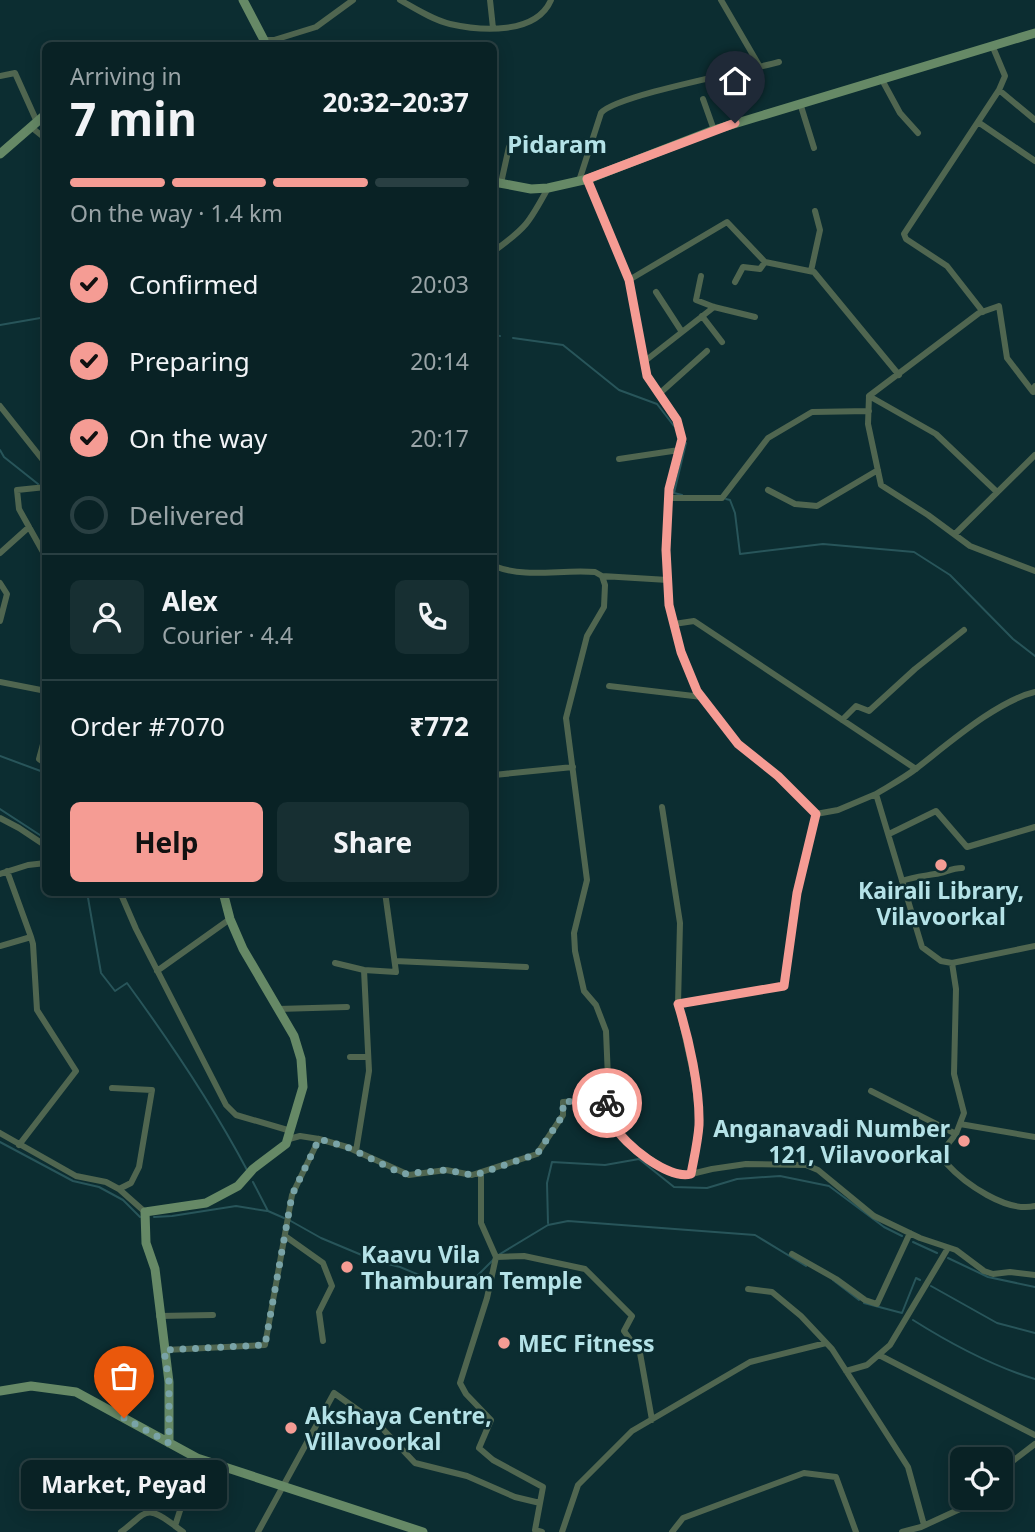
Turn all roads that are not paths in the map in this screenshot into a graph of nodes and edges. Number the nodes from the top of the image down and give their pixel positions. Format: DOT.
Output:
graph roads {
  1 [pos="243,0"];
  2 [pos="353,0"];
  3 [pos="400,0"];
  4 [pos="489,0"];
  5 [pos="551,0"];
  6 [pos="721,0"];
  7 [pos="493,28"];
  8 [pos="1035,33"];
  9 [pos="264,42"];
  10 [pos="267,42"];
  11 [pos="992,45"];
  12 [pos="779,62"];
  13 [pos="760,67"];
  14 [pos="0,76"];
  15 [pos="881,78"];
  16 [pos="999,90"];
  17 [pos="703,99"];
  18 [pos="800,103"];
  19 [pos="42,117"];
  20 [pos="1035,120"];
  21 [pos="978,122"];
  22 [pos="34,124"];
  23 [pos="714,130"];
  24 [pos="918,133"];
  25 [pos="42,134"];
  26 [pos="509,147"];
  27 [pos="814,148"];
  28 [pos="0,154"];
  29 [pos="1035,161"];
  30 [pos="583,180"];
  31 [pos="497,183"];
  32 [pos="548,188"];
  33 [pos="815,211"];
  34 [pos="497,249"];
  35 [pos="765,262"];
  36 [pos="811,271"];
  37 [pos="701,276"];
  38 [pos="629,280"];
  39 [pos="735,282"];
  40 [pos="656,292"];
  41 [pos="714,307"];
  42 [pos="983,312"];
  43 [pos="702,316"];
  44 [pos="755,317"];
  45 [pos="682,332"];
  46 [pos="722,342"];
  47 [pos="707,351"];
  48 [pos="645,360"];
  49 [pos="899,375"];
  50 [pos="1035,386"];
  51 [pos="659,394"];
  52 [pos="869,396"];
  53 [pos="0,406"];
  54 [pos="869,411"];
  55 [pos="679,450"];
  56 [pos="1035,455"];
  57 [pos="42,459"];
  58 [pos="619,459"];
  59 [pos="878,470"];
  60 [pos="42,487"];
  61 [pos="768,491"];
  62 [pos="997,492"];
  63 [pos="669,498"];
  64 [pos="29,527"];
  65 [pos="955,534"];
  66 [pos="42,550"];
  67 [pos="0,553"];
  68 [pos="497,567"];
  69 [pos="1035,571"];
  70 [pos="602,576"];
  71 [pos="668,580"];
  72 [pos="0,583"];
  73 [pos="0,621"];
  74 [pos="674,624"];
  75 [pos="964,630"];
  76 [pos="0,682"];
  77 [pos="609,686"];
  78 [pos="42,690"];
  79 [pos="1035,692"];
  80 [pos="702,697"];
  81 [pos="842,720"];
  82 [pos="573,767"];
  83 [pos="916,769"];
  84 [pos="497,775"];
  85 [pos="876,794"];
  86 [pos="662,807"];
  87 [pos="816,814"];
  88 [pos="0,818"];
  89 [pos="1035,827"];
  90 [pos="889,834"];
  91 [pos="42,843"];
  92 [pos="42,864"];
  93 [pos="962,868"];
  94 [pos="4,873"];
  95 [pos="902,881"];
  96 [pos="122,896"];
  97 [pos="224,896"];
  98 [pos="386,896"];
  99 [pos="230,919"];
  100 [pos="30,937"];
  101 [pos="0,946"];
  102 [pos="1035,946"];
  103 [pos="396,961"];
  104 [pos="335,963"];
  105 [pos="953,963"];
  106 [pos="526,967"];
  107 [pos="364,970"];
  108 [pos="157,971"];
  109 [pos="678,1004"];
  110 [pos="347,1007"];
  111 [pos="278,1009"];
  112 [pos="350,1057"];
  113 [pos="368,1057"];
  114 [pos="112,1088"];
  115 [pos="871,1091"];
  116 [pos="606,1099"];
  117 [pos="960,1124"];
  118 [pos="0,1133"];
  119 [pos="956,1134"];
  120 [pos="290,1135"];
  121 [pos="1035,1137"];
  122 [pos="319,1139"];
  123 [pos="19,1145"];
  124 [pos="356,1151"];
  125 [pos="481,1173"];
  126 [pos="691,1174"];
  127 [pos="119,1189"];
  128 [pos="1035,1206"];
  129 [pos="145,1212"];
  130 [pos="911,1233"];
  131 [pos="285,1236"];
  132 [pos="948,1248"];
  133 [pos="792,1254"];
  134 [pos="496,1257"];
  135 [pos="1035,1275"];
  136 [pos="748,1289"];
  137 [pos="213,1315"];
  138 [pos="159,1317"];
  139 [pos="323,1342"];
  140 [pos="826,1343"];
  141 [pos="164,1350"];
  142 [pos="879,1355"];
  143 [pos="846,1371"];
  144 [pos="0,1391"];
  145 [pos="652,1420"];
  146 [pos="1035,1436"];
  147 [pos="169,1443"];
  148 [pos="1035,1444"];
  149 [pos="197,1458"];
  150 [pos="1013,1461"];
  151 [pos="282,1486"];
  152 [pos="540,1503"];
  153 [pos="957,1510"];
  154 [pos="924,1525"];
  155 [pos="175,1526"];
  156 [pos="121,1532"];
  157 [pos="183,1532"];
  158 [pos="258,1532"];
  159 [pos="421,1532"];
  160 [pos="542,1532"];
  161 [pos="562,1532"];
  162 [pos="673,1532"];
  163 [pos="856,1532"];
  164 [pos="902,1532"];
  1 -- 9 [label="main road"];
  2 -- 10 [label="street"];
  3 -- 7 [label="street"];
  4 -- 7 [label="street"];
  5 -- 7 [label="street"];
  6 -- 13 [label="street"];
  8 -- 11 [label="main road"];
  11 -- 15 [label="main road"];
  11 -- 16 [label="street"];
  12 -- 13 [label="street"];
  13 -- 30 [label="street"];
  14 -- 22 [label="street"];
  15 -- 18 [label="main road"];
  15 -- 24 [label="street"];
  16 -- 20 [label="street"];
  16 -- 21 [label="street"];
  17 -- 23 [label="street"];
  18 -- 23 [label="main road"];
  18 -- 27 [label="street"];
  19 -- 22 [label="main road"];
  21 -- 29 [label="street"];
  21 -- 42 [label="street"];
  22 -- 25 [label="street"];
  22 -- 28 [label="main road"];
  23 -- 30 [label="main road"];
  26 -- 31 [label="street"];
  30 -- 32 [label="main road"];
  30 -- 38 [label="street"];
  31 -- 32 [label="main road"];
  32 -- 34 [label="street"];
  33 -- 36 [label="street"];
  35 -- 36 [label="street"];
  35 -- 38 [label="street"];
  35 -- 39 [label="street"];
  36 -- 49 [label="street"];
  37 -- 41 [label="street"];
  38 -- 48 [label="street"];
  40 -- 45 [label="street"];
  41 -- 43 [label="street"];
  41 -- 44 [label="street"];
  42 -- 49 [label="street"];
  42 -- 50 [label="street"];
  43 -- 45 [label="street"];
  43 -- 46 [label="street"];
  45 -- 48 [label="street"];
  47 -- 51 [label="street"];
  48 -- 51 [label="street"];
  49 -- 52 [label="street"];
  51 -- 55 [label="street"];
  52 -- 54 [label="street"];
  52 -- 62 [label="street"];
  53 -- 57 [label="street"];
  54 -- 59 [label="street"];
  54 -- 63 [label="street"];
  55 -- 58 [label="street"];
  55 -- 63 [label="street"];
  56 -- 62 [label="street"];
  59 -- 61 [label="street"];
  59 -- 65 [label="street"];
  60 -- 64 [label="street"];
  62 -- 65 [label="street"];
  63 -- 71 [label="street"];
  64 -- 66 [label="street"];
  64 -- 67 [label="street"];
  65 -- 69 [label="street"];
  68 -- 70 [label="street"];
  70 -- 71 [label="street"];
  70 -- 82 [label="street"];
  71 -- 74 [label="street"];
  72 -- 73 [label="street"];
  74 -- 80 [label="street"];
  74 -- 81 [label="street"];
  75 -- 81 [label="street"];
  76 -- 78 [label="street"];
  77 -- 80 [label="street"];
  79 -- 83 [label="street"];
  80 -- 87 [label="street"];
  81 -- 83 [label="street"];
  82 -- 84 [label="street"];
  82 -- 116 [label="street"];
  83 -- 85 [label="street"];
  85 -- 87 [label="street"];
  85 -- 90 [label="street"];
  86 -- 109 [label="street"];
  87 -- 109 [label="street"];
  88 -- 91 [label="street"];
  89 -- 90 [label="street"];
  90 -- 95 [label="street"];
  92 -- 94 [label="street"];
  93 -- 95 [label="street"];
  94 -- 100 [label="street"];
  95 -- 105 [label="street"];
  96 -- 108 [label="street"];
  97 -- 99 [label="main road"];
  98 -- 103 [label="street"];
  99 -- 108 [label="street"];
  99 -- 111 [label="main road"];
  100 -- 101 [label="street"];
  100 -- 123 [label="street"];
  102 -- 105 [label="street"];
  103 -- 106 [label="street"];
  103 -- 107 [label="street"];
  104 -- 107 [label="street"];
  105 -- 117 [label="street"];
  107 -- 113 [label="street"];
  108 -- 120 [label="street"];
  109 -- 126 [label="street"];
  110 -- 111 [label="street"];
  111 -- 120 [label="main road"];
  112 -- 113 [label="street"];
  113 -- 124 [label="street"];
  114 -- 127 [label="street"];
  115 -- 119 [label="street"];
  116 -- 125 [label="street"];
  116 -- 126 [label="street"];
  117 -- 119 [label="street"];
  117 -- 121 [label="street"];
  118 -- 123 [label="street"];
  119 -- 128 [label="street"];
  120 -- 122 [label="street"];
  120 -- 129 [label="main road"];
  122 -- 124 [label="street"];
  122 -- 131 [label="street"];
  123 -- 127 [label="street"];
  124 -- 125 [label="street"];
  125 -- 134 [label="street"];
  126 -- 130 [label="street"];
  127 -- 129 [label="street"];
  129 -- 138 [label="main road"];
  130 -- 132 [label="street"];
  130 -- 133 [label="street"];
  131 -- 139 [label="street"];
  131 -- 141 [label="street"];
  132 -- 135 [label="street"];
  132 -- 142 [label="street"];
  134 -- 145 [label="street"];
  134 -- 152 [label="street"];
  136 -- 140 [label="street"];
  137 -- 138 [label="street"];
  138 -- 141 [label="main road"];
  140 -- 143 [label="street"];
  140 -- 145 [label="street"];
  141 -- 147 [label="main road"];
  142 -- 143 [label="street"];
  142 -- 146 [label="street"];
  143 -- 154 [label="street"];
  144 -- 147 [label="main road"];
  145 -- 161 [label="street"];
  147 -- 149 [label="main road"];
  148 -- 150 [label="street"];
  149 -- 151 [label="main road"];
  149 -- 155 [label="street"];
  151 -- 152 [label="street"];
  151 -- 158 [label="street"];
  151 -- 159 [label="main road"];
  152 -- 160 [label="street"];
  153 -- 154 [label="street"];
  154 -- 164 [label="street"];
  155 -- 156 [label="street"];
  155 -- 157 [label="street"];
  162 -- 163 [label="street"];
}
